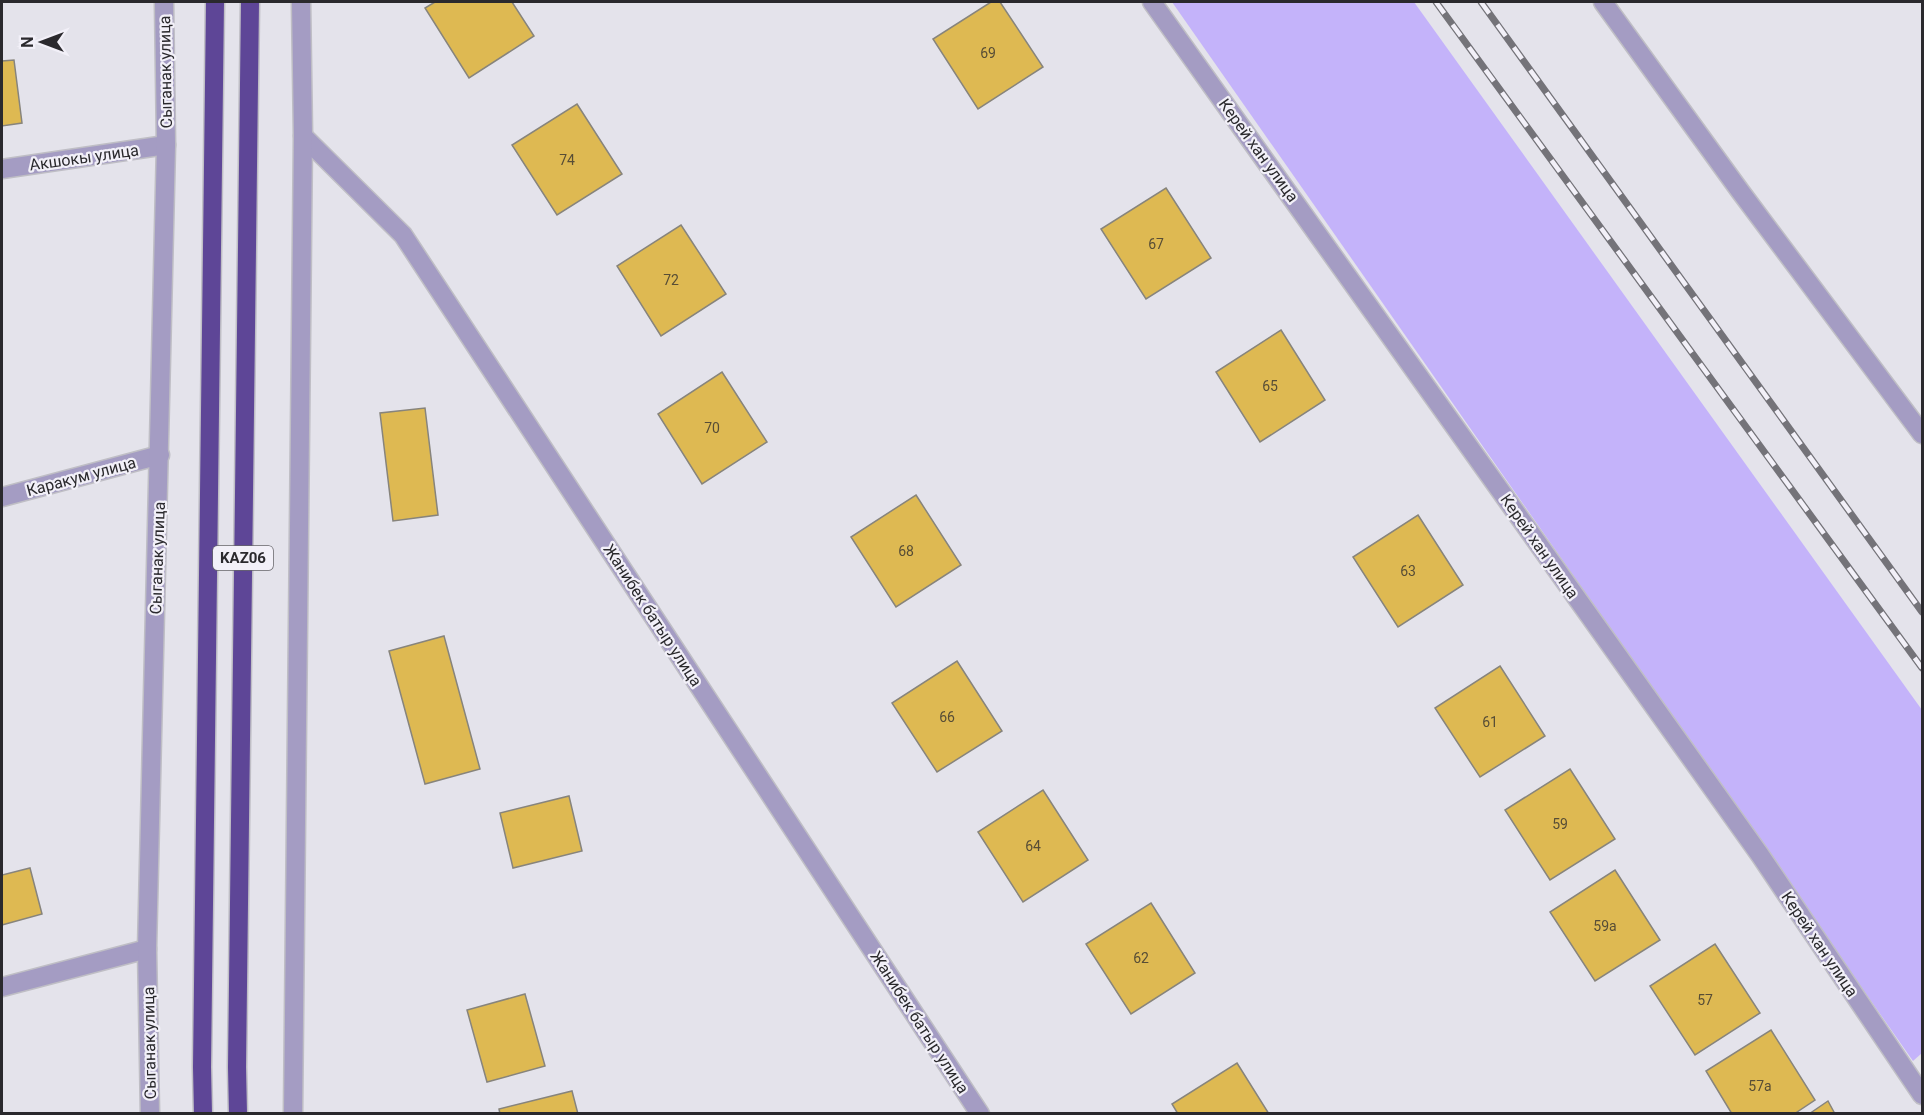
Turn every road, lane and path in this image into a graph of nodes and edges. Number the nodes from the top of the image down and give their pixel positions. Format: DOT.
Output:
graph roads {
  1 [pos="164,2"];
  2 [pos="215,2"];
  3 [pos="250,2"];
  4 [pos="301,2"];
  5 [pos="1152,2"];
  6 [pos="1603,2"];
  7 [pos="303,136"];
  8 [pos="166,145"];
  9 [pos="2,169"];
  10 [pos="1919,424"];
  11 [pos="160,455"];
  12 [pos="2,497"];
  13 [pos="147,949"];
  14 [pos="2,987"];
  15 [pos="1923,1095"];
  16 [pos="150,1113"];
  17 [pos="203,1113"];
  18 [pos="238,1113"];
  19 [pos="293,1113"];
  20 [pos="980,1113"];
  1 -- 8 [label="street, Сыганак улица"];
  2 -- 17 [label="highway, KАZ06"];
  3 -- 18 [label="highway, KАZ06"];
  4 -- 7 [label="street"];
  5 -- 15 [label="street, Керей хан улица"];
  6 -- 10 [label="street"];
  7 -- 19 [label="street"];
  7 -- 20 [label="street, Жанибек батыр улица"];
  8 -- 9 [label="street, Акшокы улица"];
  8 -- 11 [label="street, Сыганак улица"];
  11 -- 12 [label="street, Каракум улица"];
  11 -- 13 [label="street, Сыганак улица"];
  13 -- 14 [label="street"];
  13 -- 16 [label="street, Сыганак улица"];
}
